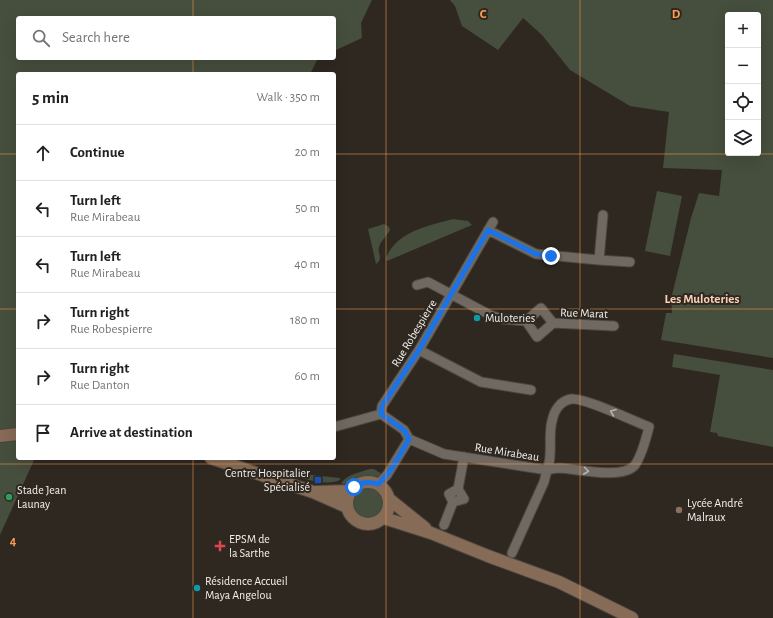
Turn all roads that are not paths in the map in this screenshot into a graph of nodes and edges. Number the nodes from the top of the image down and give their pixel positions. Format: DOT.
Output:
graph roads {
  1 [pos="603,215"];
  2 [pos="493,222"];
  3 [pos="488,230"];
  4 [pos="599,260"];
  5 [pos="630,262"];
  6 [pos="417,286"];
  7 [pos="451,294"];
  8 [pos="526,321"];
  9 [pos="553,324"];
  10 [pos="614,326"];
  11 [pos="419,350"];
  12 [pos="531,390"];
  13 [pos="381,414"];
  14 [pos="336,426"];
  15 [pos="16,434"];
  16 [pos="0,436"];
  17 [pos="409,439"];
  18 [pos="464,457"];
  19 [pos="217,460"];
  20 [pos="547,470"];
  21 [pos="378,484"];
  22 [pos="350,491"];
  23 [pos="313,492"];
  24 [pos="389,500"];
  25 [pos="347,507"];
  26 [pos="384,518"];
  27 [pos="444,525"];
  28 [pos="431,533"];
  29 [pos="512,553"];
  30 [pos="632,618"];
  1 -- 4 [label="street"];
  2 -- 3 [label="street, Rue Robespierre"];
  3 -- 4 [label="street"];
  3 -- 7 [label="street, Rue Robespierre"];
  4 -- 5 [label="street"];
  6 -- 7 [label="street"];
  7 -- 8 [label="street"];
  7 -- 11 [label="street, Rue Robespierre"];
  8 -- 9 [label="street, Rue Marat"];
  8 -- 9 [label="street, Rue Marat"];
  9 -- 10 [label="street, Rue Marat"];
  11 -- 12 [label="street"];
  11 -- 13 [label="street, Rue Robespierre"];
  13 -- 14 [label="street"];
  13 -- 17 [label="street, Rue Mirabeau"];
  15 -- 16 [label="street"];
  17 -- 18 [label="street, Rue Mirabeau"];
  17 -- 21 [label="street"];
  18 -- 20 [label="street, Rue Mirabeau"];
  18 -- 27 [label="street, Rue Mirabeau"];
  19 -- 23 [label="street"];
  20 -- 20 [label="street, one-way"];
  20 -- 29 [label="street"];
  21 -- 22 [label="street"];
  21 -- 24 [label="street"];
  22 -- 23 [label="street"];
  22 -- 25 [label="street"];
  23 -- 25 [label="street"];
  24 -- 26 [label="street"];
  24 -- 28 [label="street"];
  25 -- 26 [label="street"];
  26 -- 28 [label="street"];
  28 -- 30 [label="street"];
}
